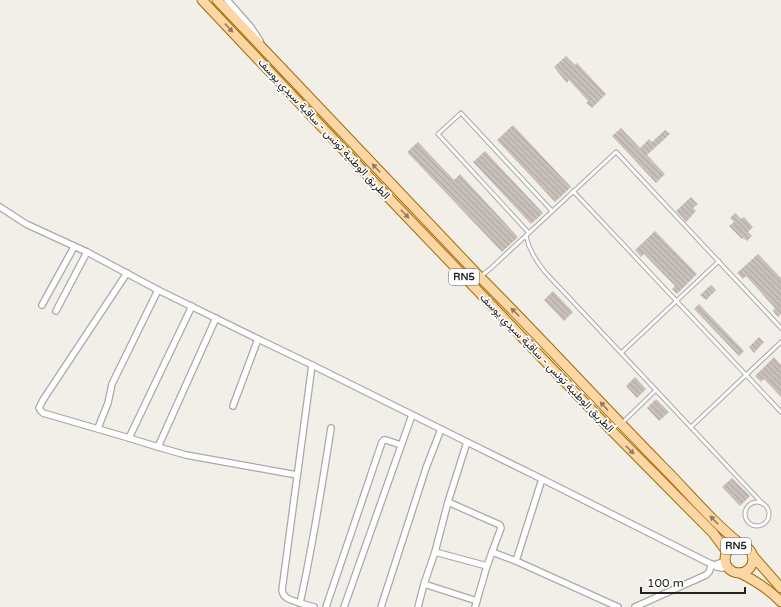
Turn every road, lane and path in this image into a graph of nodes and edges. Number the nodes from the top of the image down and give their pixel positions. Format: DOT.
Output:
graph roads {
  1 [pos="202,0"];
  2 [pos="217,0"];
  3 [pos="228,0"];
  4 [pos="265,50"];
  5 [pos="573,191"];
  6 [pos="0,207"];
  7 [pos="552,211"];
  8 [pos="529,233"];
  9 [pos="526,236"];
  10 [pos="74,247"];
  11 [pos="87,252"];
  12 [pos="718,261"];
  13 [pos="127,273"];
  14 [pos="480,277"];
  15 [pos="471,284"];
  16 [pos="158,290"];
  17 [pos="676,301"];
  18 [pos="42,305"];
  19 [pos="192,306"];
  20 [pos="56,311"];
  21 [pos="216,318"];
  22 [pos="781,328"];
  23 [pos="258,339"];
  24 [pos="781,342"];
  25 [pos="621,353"];
  26 [pos="312,365"];
  27 [pos="746,375"];
  28 [pos="656,390"];
  29 [pos="233,406"];
  30 [pos="781,412"];
  31 [pos="412,415"];
  32 [pos="621,424"];
  33 [pos="691,427"];
  34 [pos="98,428"];
  35 [pos="331,428"];
  36 [pos="441,429"];
  37 [pos="610,429"];
  38 [pos="129,438"];
  39 [pos="467,442"];
  40 [pos="401,445"];
  41 [pos="158,448"];
  42 [pos="297,475"];
  43 [pos="542,478"];
  44 [pos="448,502"];
  45 [pos="762,503"];
  46 [pos="743,546"];
  47 [pos="435,552"];
  48 [pos="492,552"];
  49 [pos="753,556"];
  50 [pos="727,560"];
  51 [pos="516,561"];
  52 [pos="713,565"];
  53 [pos="487,566"];
  54 [pos="740,574"];
  55 [pos="424,584"];
  56 [pos="781,588"];
  57 [pos="477,601"];
  58 [pos="781,602"];
  59 [pos="300,603"];
  60 [pos="306,606"];
  61 [pos="314,607"];
  62 [pos="326,607"];
  63 [pos="344,607"];
  64 [pos="381,607"];
  65 [pos="418,607"];
  66 [pos="475,607"];
  67 [pos="618,607"];
  68 [pos="635,607"];
  1 -- 15 [label="main road, الطريق الوطنية تونس - ساقية سيدي يوسف / RN5, one-way"];
  2 -- 4 [label="main road, الطريق الوطنية تونس - ساقية سيدي يوسف / RN5"];
  3 -- 4 [label="street"];
  14 -- 4 [label="main road, الطريق الوطنية تونس - ساقية سيدي يوسف / RN5, one-way"];
  5 -- 7 [label="lane"];
  5 -- 12 [label="lane"];
  5 -- 17 [label="lane"];
  6 -- 10 [label="street"];
  7 -- 8 [label="lane"];
  7 -- 8 [label="lane"];
  8 -- 9 [label="lane"];
  9 -- 14 [label="lane"];
  9 -- 25 [label="lane"];
  10 -- 11 [label="street"];
  10 -- 18 [label="street"];
  11 -- 13 [label="street"];
  11 -- 20 [label="street"];
  12 -- 17 [label="lane"];
  12 -- 22 [label="lane"];
  13 -- 16 [label="street"];
  13 -- 34 [label="street"];
  14 -- 15 [label="lane"];
  32 -- 14 [label="main road, الطريق الوطنية تونس - ساقية سيدي يوسف / RN5, one-way"];
  15 -- 37 [label="main road, الطريق الوطنية تونس - ساقية سيدي يوسف / RN5"];
  16 -- 19 [label="street"];
  16 -- 34 [label="street"];
  17 -- 25 [label="lane"];
  17 -- 27 [label="lane"];
  19 -- 21 [label="street"];
  19 -- 38 [label="street"];
  21 -- 23 [label="street"];
  21 -- 41 [label="street"];
  23 -- 26 [label="street"];
  23 -- 29 [label="street"];
  24 -- 27 [label="lane"];
  25 -- 28 [label="lane"];
  26 -- 31 [label="street"];
  26 -- 42 [label="street"];
  27 -- 30 [label="lane"];
  27 -- 33 [label="lane"];
  28 -- 32 [label="lane"];
  28 -- 33 [label="lane"];
  31 -- 36 [label="street"];
  31 -- 40 [label="street"];
  32 -- 37 [label="lane"];
  46 -- 32 [label="main road, الطريق الوطنية تونس - ساقية سيدي يوسف / RN5, one-way"];
  33 -- 45 [label="lane"];
  34 -- 38 [label="street"];
  35 -- 59 [label="street"];
  36 -- 39 [label="street"];
  36 -- 64 [label="street"];
  37 -- 50 [label="main road, الطريق الوطنية تونس - ساقية سيدي يوسف / RN5, one-way"];
  38 -- 41 [label="street"];
  39 -- 43 [label="street"];
  39 -- 44 [label="street"];
  40 -- 62 [label="street"];
  40 -- 63 [label="street"];
  41 -- 42 [label="street"];
  42 -- 59 [label="street"];
  43 -- 51 [label="street"];
  43 -- 52 [label="street"];
  44 -- 47 [label="street"];
  44 -- 48 [label="street"];
  45 -- 45 [label="lane"];
  46 -- 49 [label="main road, RN5"];
  46 -- 50 [label="main road, RN5"];
  47 -- 53 [label="street"];
  47 -- 55 [label="street"];
  48 -- 51 [label="street"];
  48 -- 53 [label="street"];
  49 -- 54 [label="main road, RN5"];
  49 -- 56 [label="main road, RN5"];
  50 -- 52 [label="street"];
  50 -- 54 [label="main road, RN5"];
  51 -- 67 [label="street"];
  52 -- 68 [label="street"];
  53 -- 57 [label="street"];
  54 -- 58 [label="main road, RN5"];
  55 -- 57 [label="street"];
  55 -- 65 [label="street"];
  57 -- 66 [label="street"];
  59 -- 60 [label="street"];
  60 -- 61 [label="street"];
}
